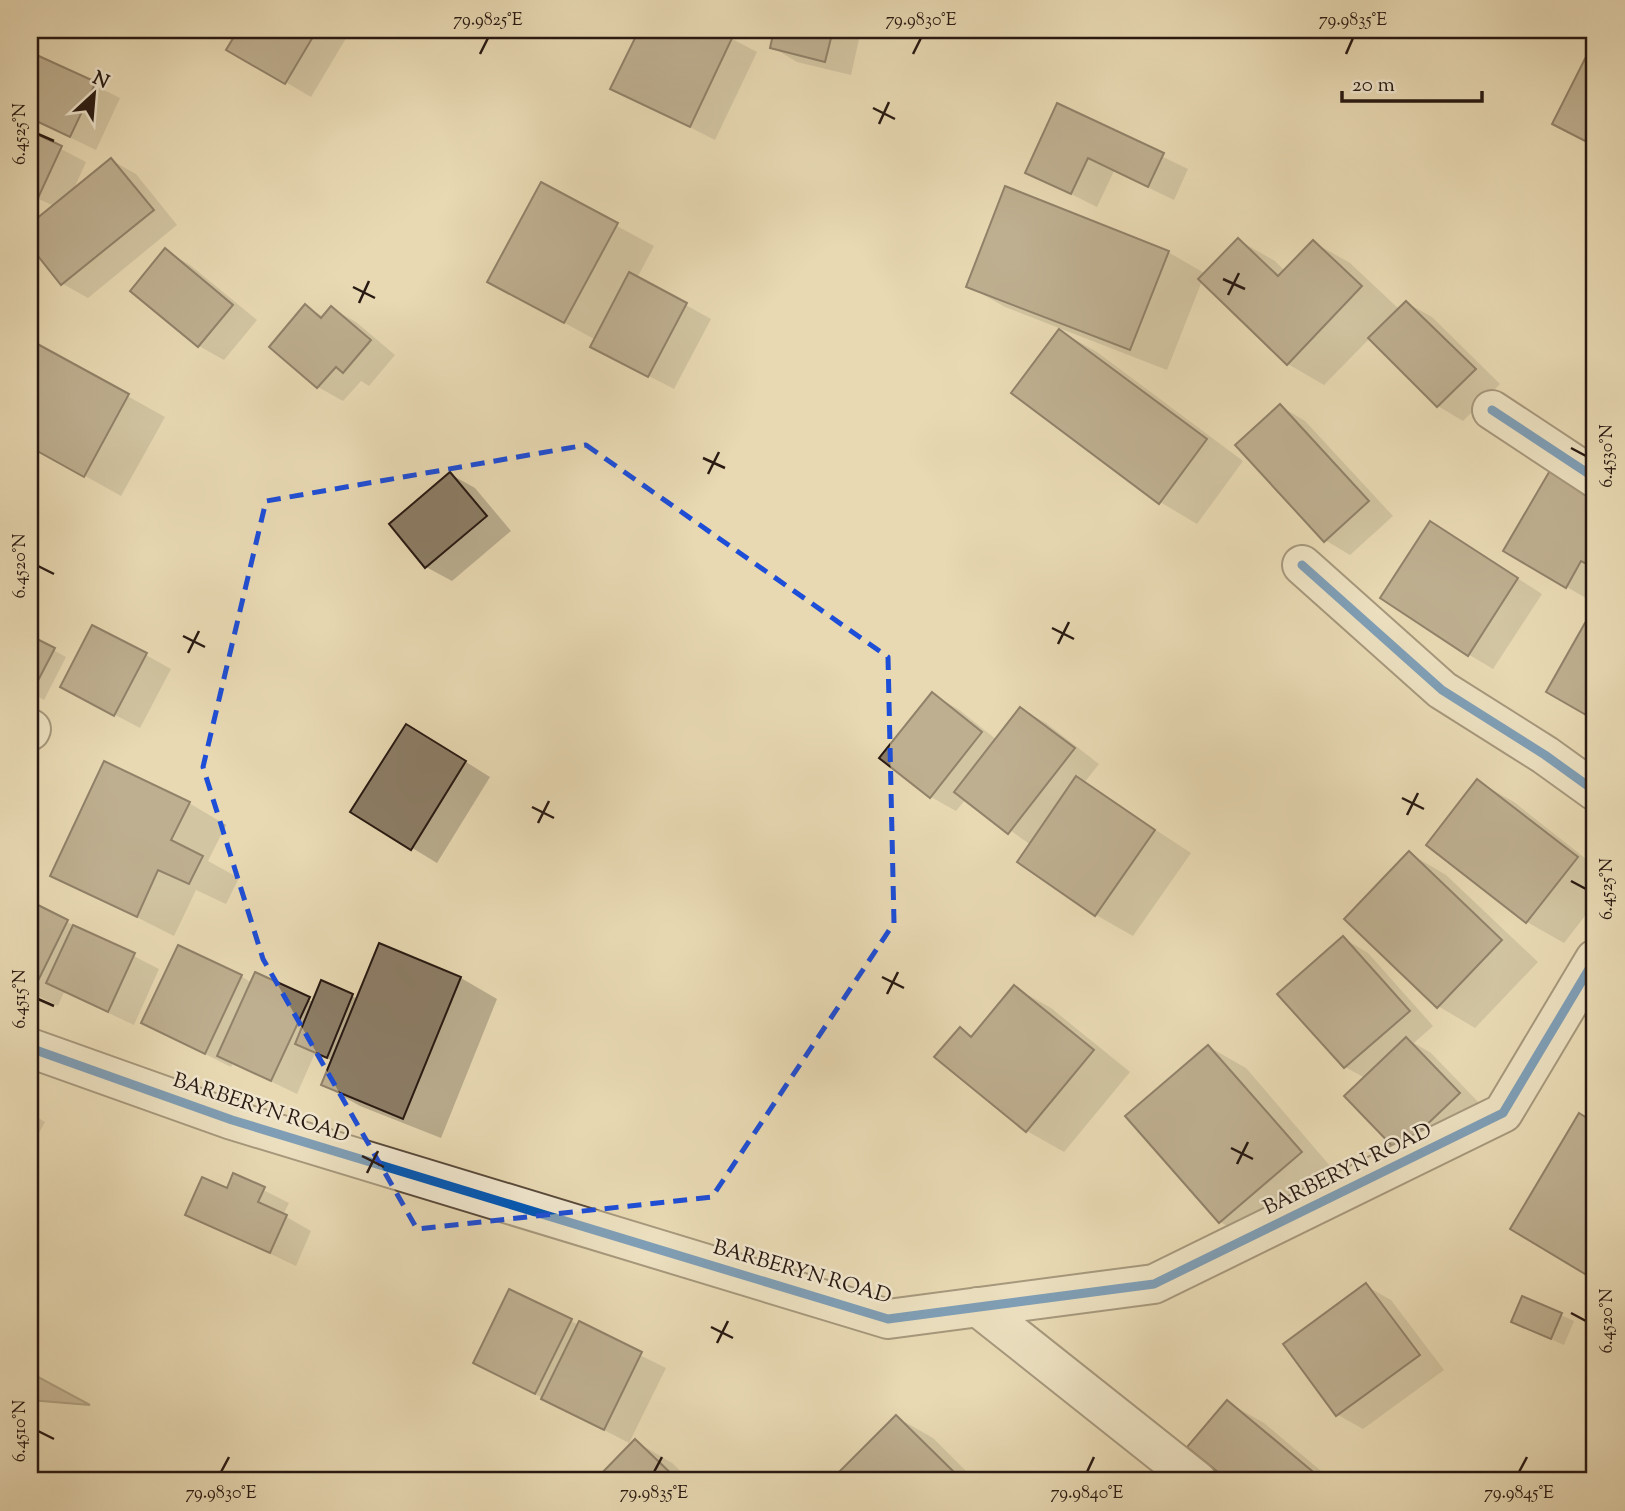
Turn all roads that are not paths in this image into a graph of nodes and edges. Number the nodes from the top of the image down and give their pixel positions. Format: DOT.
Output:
graph roads {
  1 [pos="1492,410"];
  2 [pos="1595,478"];
  3 [pos="1303,565"];
  4 [pos="1595,791"];
  5 [pos="1595,959"];
  6 [pos="30,1048"];
  7 [pos="978,1307"];
  8 [pos="1197,1481"];
  1 -- 2 [label="street"];
  3 -- 4 [label="street"];
  5 -- 7 [label="street, BARBERYN ROAD"];
  6 -- 7 [label="street, BARBERYN ROAD"];
  7 -- 8 [label="street"];
}
